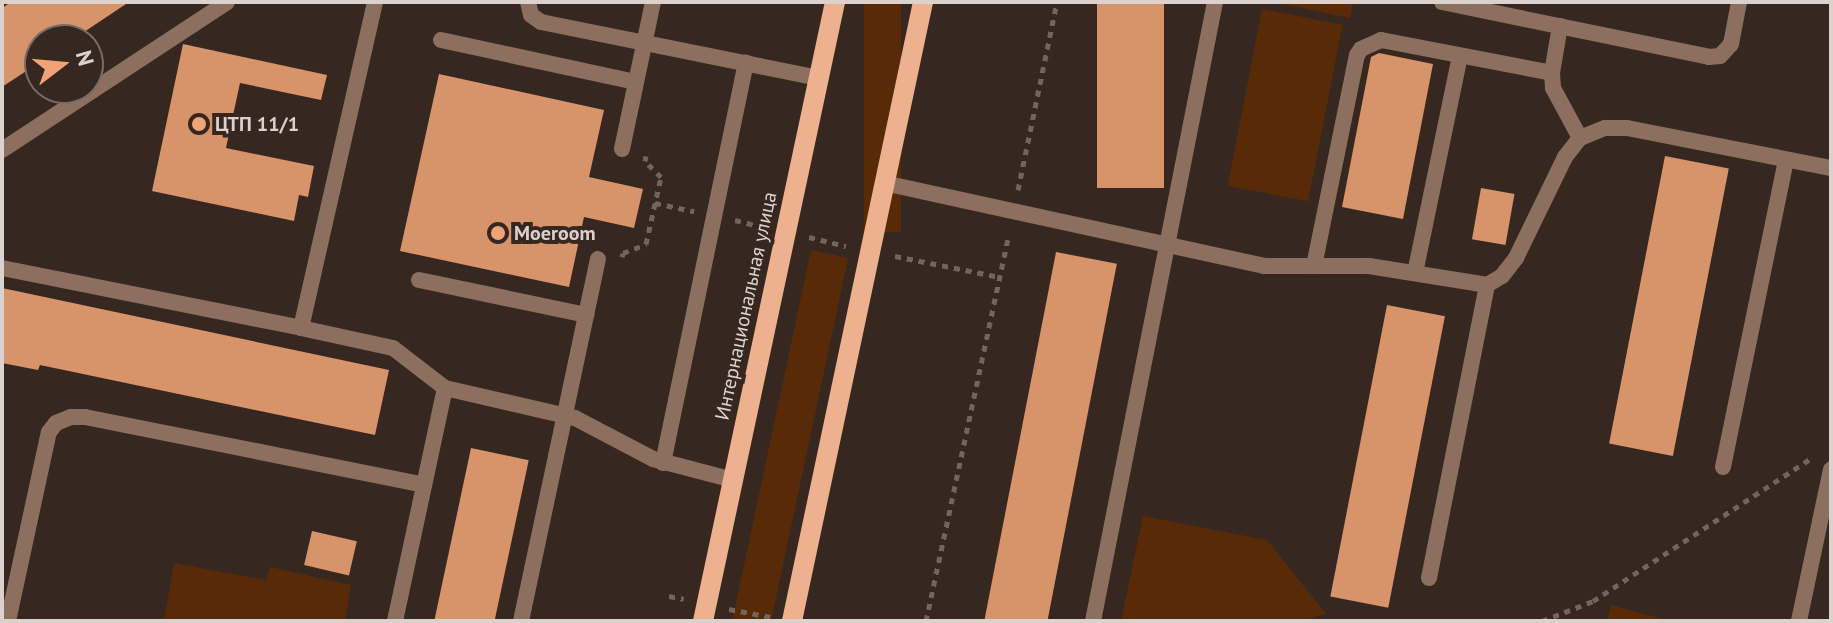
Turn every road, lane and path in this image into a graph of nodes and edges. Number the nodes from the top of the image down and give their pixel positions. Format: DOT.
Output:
graph roads {
  1 [pos="227,2"];
  2 [pos="375,2"];
  3 [pos="528,2"];
  4 [pos="653,2"];
  5 [pos="835,2"];
  6 [pos="923,2"];
  7 [pos="1057,2"];
  8 [pos="1215,2"];
  9 [pos="1442,2"];
  10 [pos="1739,2"];
  11 [pos="1560,26"];
  12 [pos="441,40"];
  13 [pos="644,43"];
  14 [pos="1460,56"];
  15 [pos="746,63"];
  16 [pos="1552,73"];
  17 [pos="819,78"];
  18 [pos="636,82"];
  19 [pos="1580,138"];
  20 [pos="622,149"];
  21 [pos="2,150"];
  22 [pos="1786,160"];
  23 [pos="1831,168"];
  24 [pos="884,183"];
  25 [pos="655,203"];
  26 [pos="1013,213"];
  27 [pos="714,216"];
  28 [pos="786,232"];
  29 [pos="1165,246"];
  30 [pos="870,251"];
  31 [pos="598,259"];
  32 [pos="1314,266"];
  33 [pos="2,268"];
  34 [pos="1415,273"];
  35 [pos="1000,277"];
  36 [pos="419,280"];
  37 [pos="1487,285"];
  38 [pos="586,315"];
  39 [pos="301,328"];
  40 [pos="445,388"];
  41 [pos="565,415"];
  42 [pos="1818,454"];
  43 [pos="663,463"];
  44 [pos="1723,467"];
  45 [pos="1831,469"];
  46 [pos="733,480"];
  47 [pos="424,485"];
  48 [pos="1429,578"];
  49 [pos="8,621"];
  50 [pos="395,621"];
  51 [pos="521,621"];
  52 [pos="703,621"];
  53 [pos="792,621"];
  54 [pos="926,621"];
  55 [pos="1093,621"];
  56 [pos="1542,621"];
  57 [pos="1799,621"];
  1 -- 21 [label="lane"];
  2 -- 39 [label="lane"];
  3 -- 13 [label="lane"];
  4 -- 13 [label="lane"];
  5 -- 17 [label="main road, Интернациональная улица"];
  6 -- 24 [label="main road"];
  7 -- 26 [label="path"];
  8 -- 29 [label="lane"];
  9 -- 11 [label="lane"];
  10 -- 11 [label="lane"];
  11 -- 16 [label="lane"];
  12 -- 18 [label="lane"];
  13 -- 15 [label="lane"];
  13 -- 18 [label="lane"];
  14 -- 16 [label="lane"];
  14 -- 32 [label="lane"];
  14 -- 34 [label="lane"];
  15 -- 17 [label="lane"];
  15 -- 27 [label="lane"];
  16 -- 19 [label="lane"];
  17 -- 28 [label="main road, Интернациональная улица"];
  18 -- 20 [label="lane"];
  19 -- 22 [label="lane"];
  19 -- 37 [label="lane"];
  22 -- 23 [label="lane"];
  22 -- 44 [label="lane"];
  24 -- 26 [label="lane"];
  24 -- 30 [label="main road"];
  25 -- 27 [label="path"];
  26 -- 29 [label="lane"];
  26 -- 35 [label="path"];
  27 -- 28 [label="path"];
  27 -- 43 [label="lane"];
  28 -- 30 [label="path"];
  28 -- 46 [label="main road, Интернациональная улица"];
  29 -- 32 [label="lane"];
  29 -- 55 [label="lane"];
  30 -- 35 [label="path"];
  30 -- 53 [label="main road"];
  31 -- 38 [label="lane"];
  32 -- 34 [label="lane"];
  33 -- 39 [label="lane"];
  34 -- 37 [label="lane"];
  35 -- 54 [label="path"];
  36 -- 38 [label="lane"];
  37 -- 48 [label="lane"];
  38 -- 41 [label="lane"];
  39 -- 40 [label="lane"];
  40 -- 41 [label="lane"];
  40 -- 47 [label="lane"];
  41 -- 43 [label="lane"];
  41 -- 51 [label="lane"];
  42 -- 56 [label="path"];
  43 -- 46 [label="lane"];
  45 -- 57 [label="lane"];
  46 -- 52 [label="main road, Интернациональная улица"];
  47 -- 49 [label="lane"];
  47 -- 50 [label="lane"];
}
